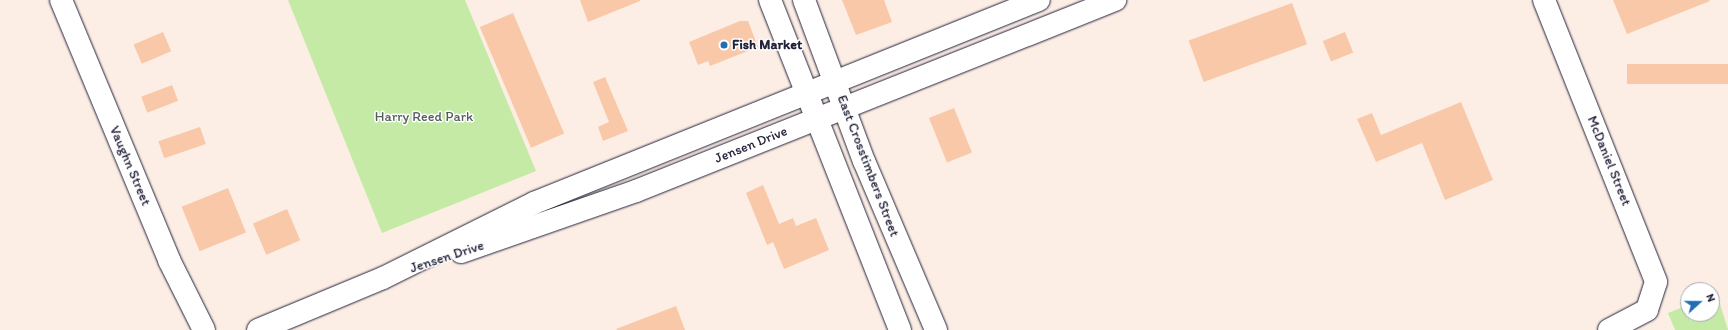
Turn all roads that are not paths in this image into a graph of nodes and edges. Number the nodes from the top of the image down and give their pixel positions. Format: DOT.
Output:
graph roads {
  1 [pos="61,0"];
  2 [pos="770,0"];
  3 [pos="804,0"];
  4 [pos="1039,0"];
  5 [pos="1114,0"];
  6 [pos="1544,0"];
  7 [pos="836,82"];
  8 [pos="807,93"];
  9 [pos="845,108"];
  10 [pos="817,118"];
  11 [pos="383,278"];
  12 [pos="204,330"];
  13 [pos="258,330"];
  14 [pos="900,330"];
  15 [pos="936,330"];
  16 [pos="1609,330"];
  1 -- 12 [label="main road, Vaughn Street"];
  2 -- 8 [label="main road, East Crosstimbers Street"];
  3 -- 7 [label="main road, East Crosstimbers Street"];
  4 -- 7 [label="main road, Jensen Drive"];
  5 -- 9 [label="main road, Jensen Drive"];
  6 -- 16 [label="main road, McDaniel Street"];
  7 -- 8 [label="main road, Jensen Drive"];
  7 -- 9 [label="main road, East Crosstimbers Street"];
  8 -- 10 [label="main road, East Crosstimbers Street"];
  8 -- 11 [label="main road, Jensen Drive"];
  9 -- 10 [label="main road, Jensen Drive"];
  9 -- 15 [label="main road, East Crosstimbers Street"];
  10 -- 11 [label="main road, Jensen Drive"];
  10 -- 14 [label="main road, East Crosstimbers Street"];
  11 -- 13 [label="main road, Jensen Drive"];
}
